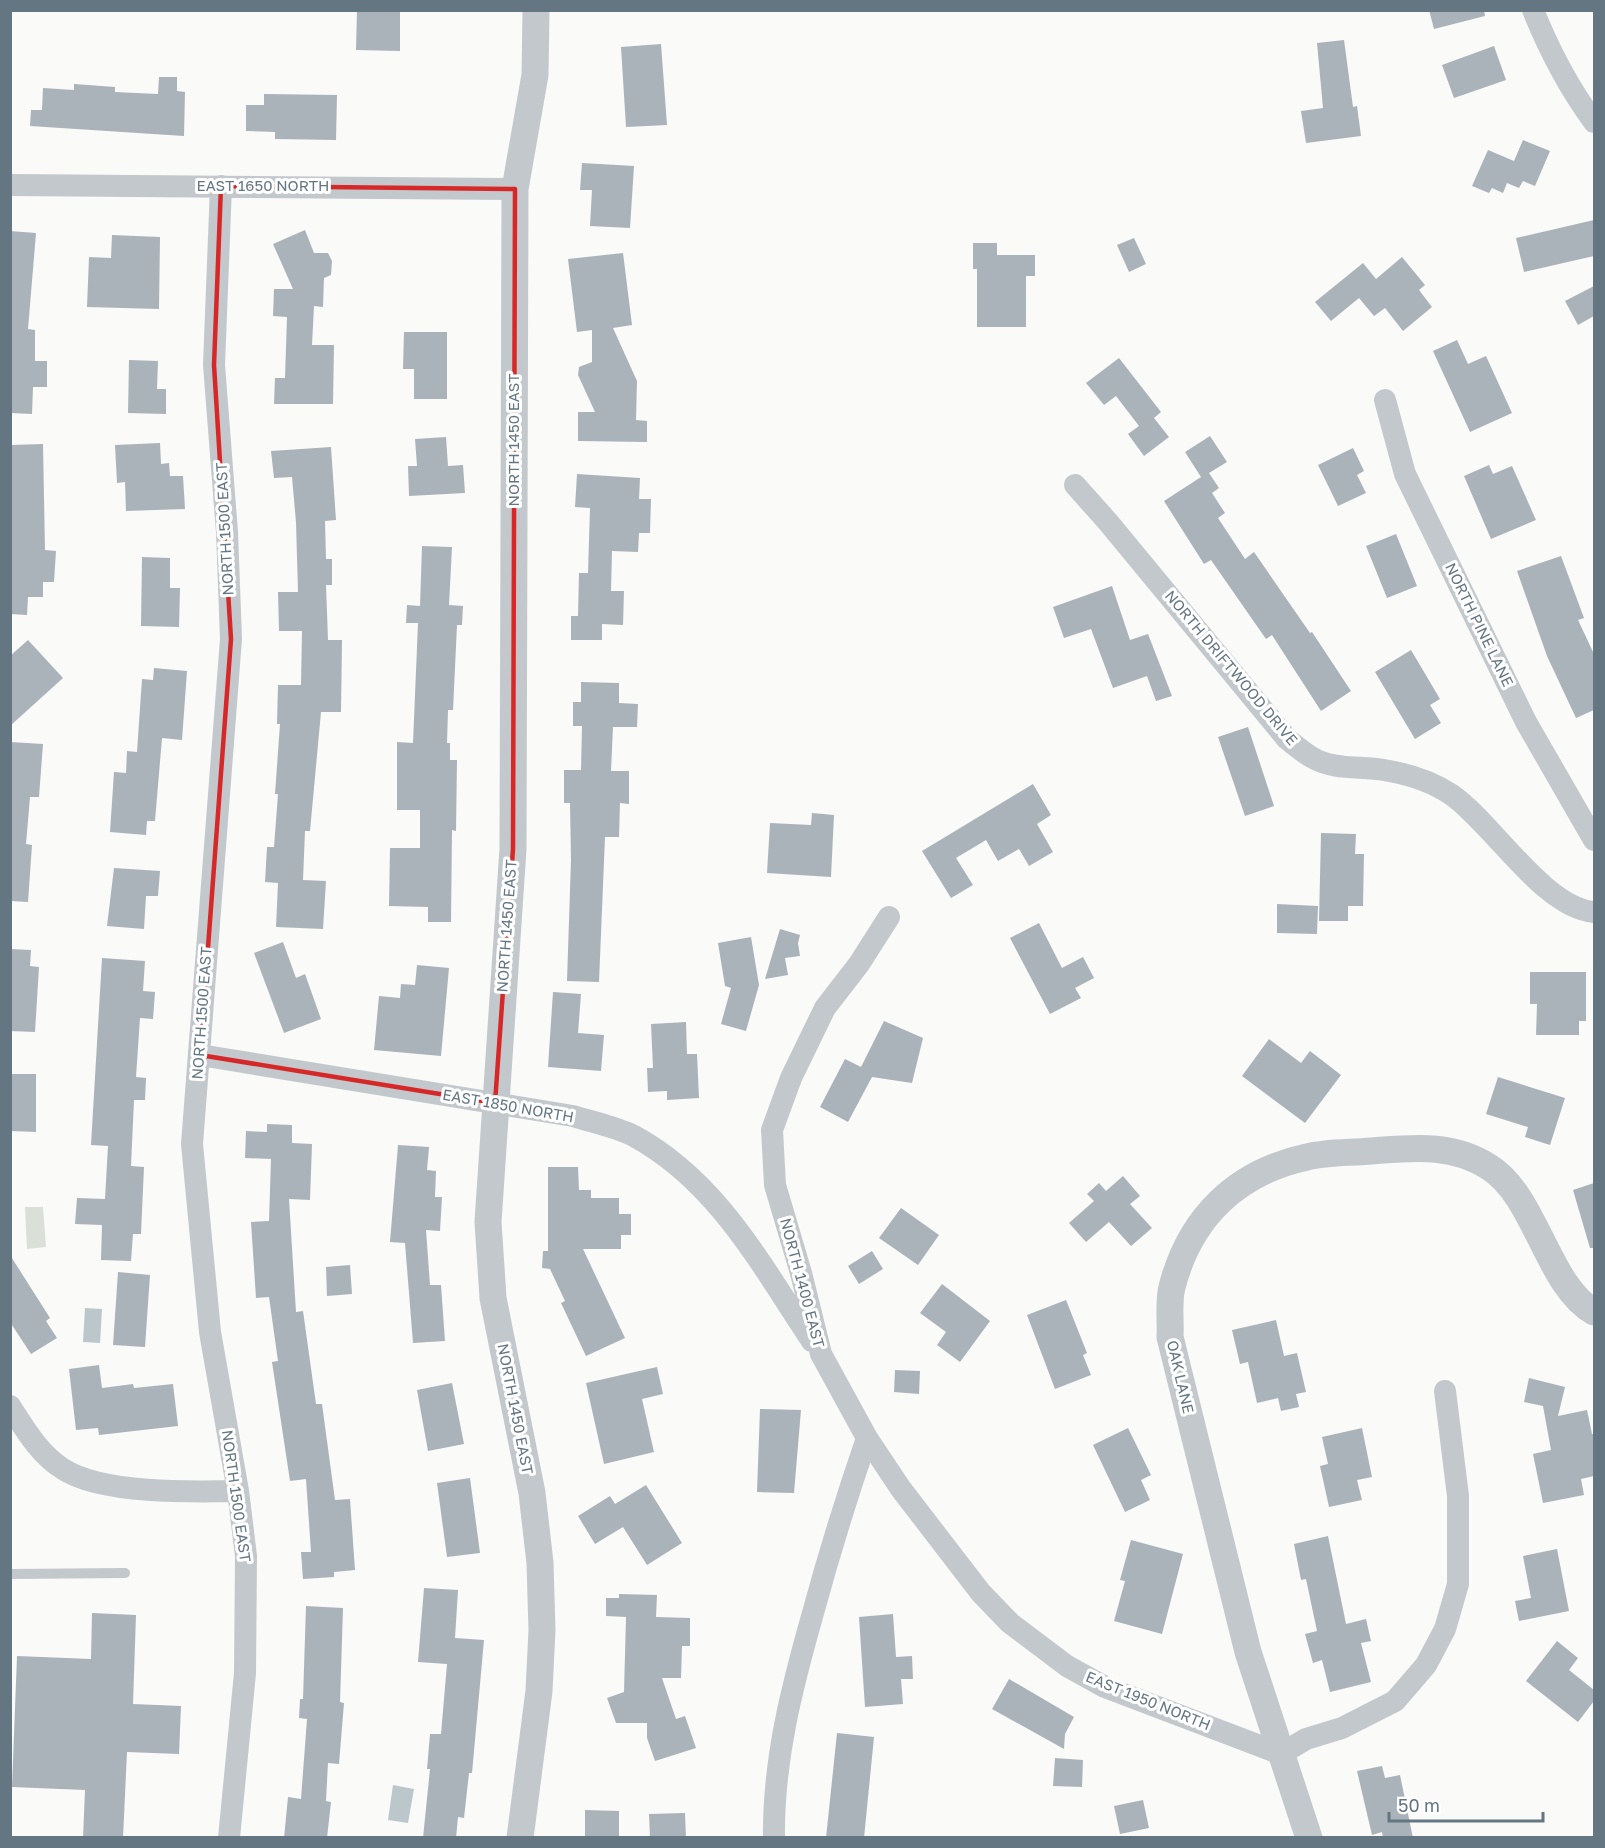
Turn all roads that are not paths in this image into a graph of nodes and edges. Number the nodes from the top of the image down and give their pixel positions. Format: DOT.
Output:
graph roads {
  1 [pos="536,10"];
  2 [pos="1533,10"];
  3 [pos="1594,122"];
  4 [pos="10,185"];
  5 [pos="221,186"];
  6 [pos="515,189"];
  7 [pos="1385,400"];
  8 [pos="1075,485"];
  9 [pos="1594,840"];
  10 [pos="1594,912"];
  11 [pos="889,917"];
  12 [pos="200,1055"];
  13 [pos="495,1103"];
  14 [pos="1594,1312"];
  15 [pos="821,1354"];
  16 [pos="1445,1391"];
  17 [pos="10,1406"];
  18 [pos="867,1438"];
  19 [pos="238,1491"];
  20 [pos="125,1573"];
  21 [pos="10,1574"];
  22 [pos="1281,1754"];
  23 [pos="229,1838"];
  24 [pos="520,1838"];
  25 [pos="774,1838"];
  26 [pos="1309,1838"];
  1 -- 6 [label="street, NORTH 1450 EAST"];
  2 -- 3 [label="street"];
  4 -- 5 [label="street, EAST 1650 NORTH"];
  5 -- 6 [label="street, EAST 1650 NORTH"];
  5 -- 12 [label="street, NORTH 1500 EAST"];
  6 -- 13 [label="street, NORTH 1450 EAST"];
  7 -- 9 [label="street, NORTH PINE LANE"];
  8 -- 10 [label="street, NORTH DRIFTWOOD DRIVE"];
  11 -- 15 [label="street, NORTH 1400 EAST"];
  12 -- 13 [label="street, EAST 1850 NORTH"];
  12 -- 19 [label="street, NORTH 1500 EAST"];
  13 -- 15 [label="street, EAST 1850 NORTH"];
  13 -- 24 [label="street, NORTH 1450 EAST"];
  14 -- 22 [label="street, OAK LANE"];
  15 -- 18 [label="street, NORTH 1400 EAST"];
  16 -- 22 [label="street"];
  17 -- 19 [label="street"];
  18 -- 22 [label="street, EAST 1950 NORTH"];
  18 -- 25 [label="street"];
  19 -- 23 [label="street, NORTH 1500 EAST"];
  20 -- 21 [label="lane"];
  22 -- 26 [label="street, OAK LANE"];
}
